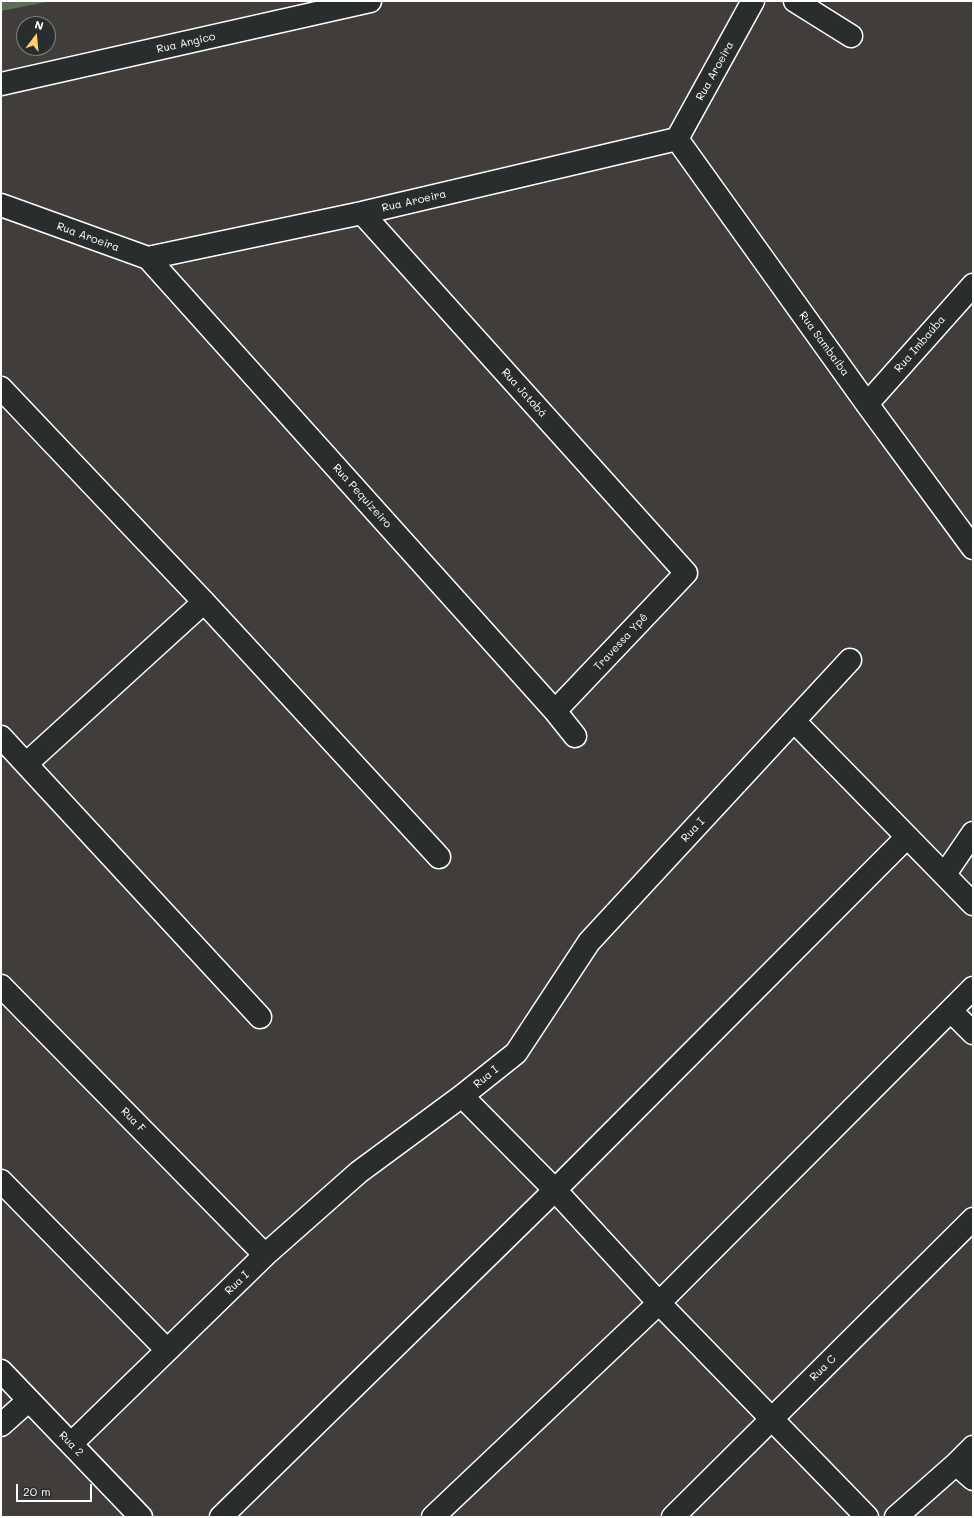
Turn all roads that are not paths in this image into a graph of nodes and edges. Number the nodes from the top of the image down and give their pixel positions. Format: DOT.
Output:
graph roads {
  1 [pos="370,1"];
  2 [pos="753,1"];
  3 [pos="795,1"];
  4 [pos="851,36"];
  5 [pos="1,84"];
  6 [pos="677,139"];
  7 [pos="1,205"];
  8 [pos="362,213"];
  9 [pos="148,258"];
  10 [pos="973,285"];
  11 [pos="1,388"];
  12 [pos="867,404"];
  13 [pos="973,548"];
  14 [pos="686,573"];
  15 [pos="204,602"];
  16 [pos="850,660"];
  17 [pos="555,711"];
  18 [pos="794,721"];
  19 [pos="575,736"];
  20 [pos="1,737"];
  21 [pos="26,764"];
  22 [pos="973,833"];
  23 [pos="907,837"];
  24 [pos="439,857"];
  25 [pos="945,874"];
  26 [pos="973,904"];
  27 [pos="1,986"];
  28 [pos="973,988"];
  29 [pos="951,1011"];
  30 [pos="260,1017"];
  31 [pos="973,1033"];
  32 [pos="462,1096"];
  33 [pos="1,1181"];
  34 [pos="555,1190"];
  35 [pos="973,1219"];
  36 [pos="265,1255"];
  37 [pos="659,1303"];
  38 [pos="167,1350"];
  39 [pos="1,1372"];
  40 [pos="29,1400"];
  41 [pos="772,1419"];
  42 [pos="1,1426"];
  43 [pos="71,1444"];
  44 [pos="973,1446"];
  45 [pos="956,1464"];
  46 [pos="973,1479"];
  47 [pos="141,1517"];
  48 [pos="221,1517"];
  49 [pos="433,1517"];
  50 [pos="673,1517"];
  51 [pos="866,1517"];
  52 [pos="896,1517"];
  1 -- 5 [label="street, Rua Angico"];
  2 -- 6 [label="street, Rua Aroeira"];
  3 -- 4 [label="street"];
  6 -- 8 [label="street, Rua Aroeira"];
  6 -- 12 [label="street, Rua Sambaíba"];
  7 -- 9 [label="street, Rua Aroeira"];
  8 -- 9 [label="street, Rua Aroeira"];
  8 -- 14 [label="street, Rua Jatobá"];
  9 -- 17 [label="street, Rua Pequizeiro"];
  10 -- 12 [label="street, Rua Imbaúba"];
  11 -- 15 [label="street"];
  12 -- 13 [label="street, Rua Sambaíba"];
  14 -- 17 [label="street, Travessa Ypê"];
  15 -- 21 [label="street"];
  15 -- 24 [label="street"];
  16 -- 18 [label="street, Rua I"];
  17 -- 19 [label="street, Rua Pequizeiro"];
  18 -- 23 [label="street"];
  18 -- 32 [label="street, Rua I"];
  20 -- 21 [label="street"];
  21 -- 30 [label="street"];
  22 -- 25 [label="street"];
  23 -- 25 [label="street"];
  23 -- 34 [label="street"];
  25 -- 26 [label="street"];
  27 -- 36 [label="street, Rua F"];
  28 -- 29 [label="street"];
  29 -- 31 [label="street"];
  29 -- 37 [label="street"];
  32 -- 34 [label="street"];
  32 -- 36 [label="street, Rua I"];
  33 -- 38 [label="street"];
  34 -- 37 [label="street"];
  34 -- 48 [label="street"];
  35 -- 41 [label="street, Rua C"];
  36 -- 38 [label="street, Rua I"];
  37 -- 41 [label="street"];
  37 -- 49 [label="street"];
  38 -- 43 [label="street, Rua I"];
  39 -- 40 [label="street, Rua 2"];
  40 -- 42 [label="street"];
  40 -- 43 [label="street, Rua 2"];
  41 -- 50 [label="street, Rua C"];
  41 -- 51 [label="street"];
  43 -- 47 [label="street, Rua 2"];
  44 -- 45 [label="street"];
  45 -- 46 [label="street"];
  45 -- 52 [label="street"];
}
